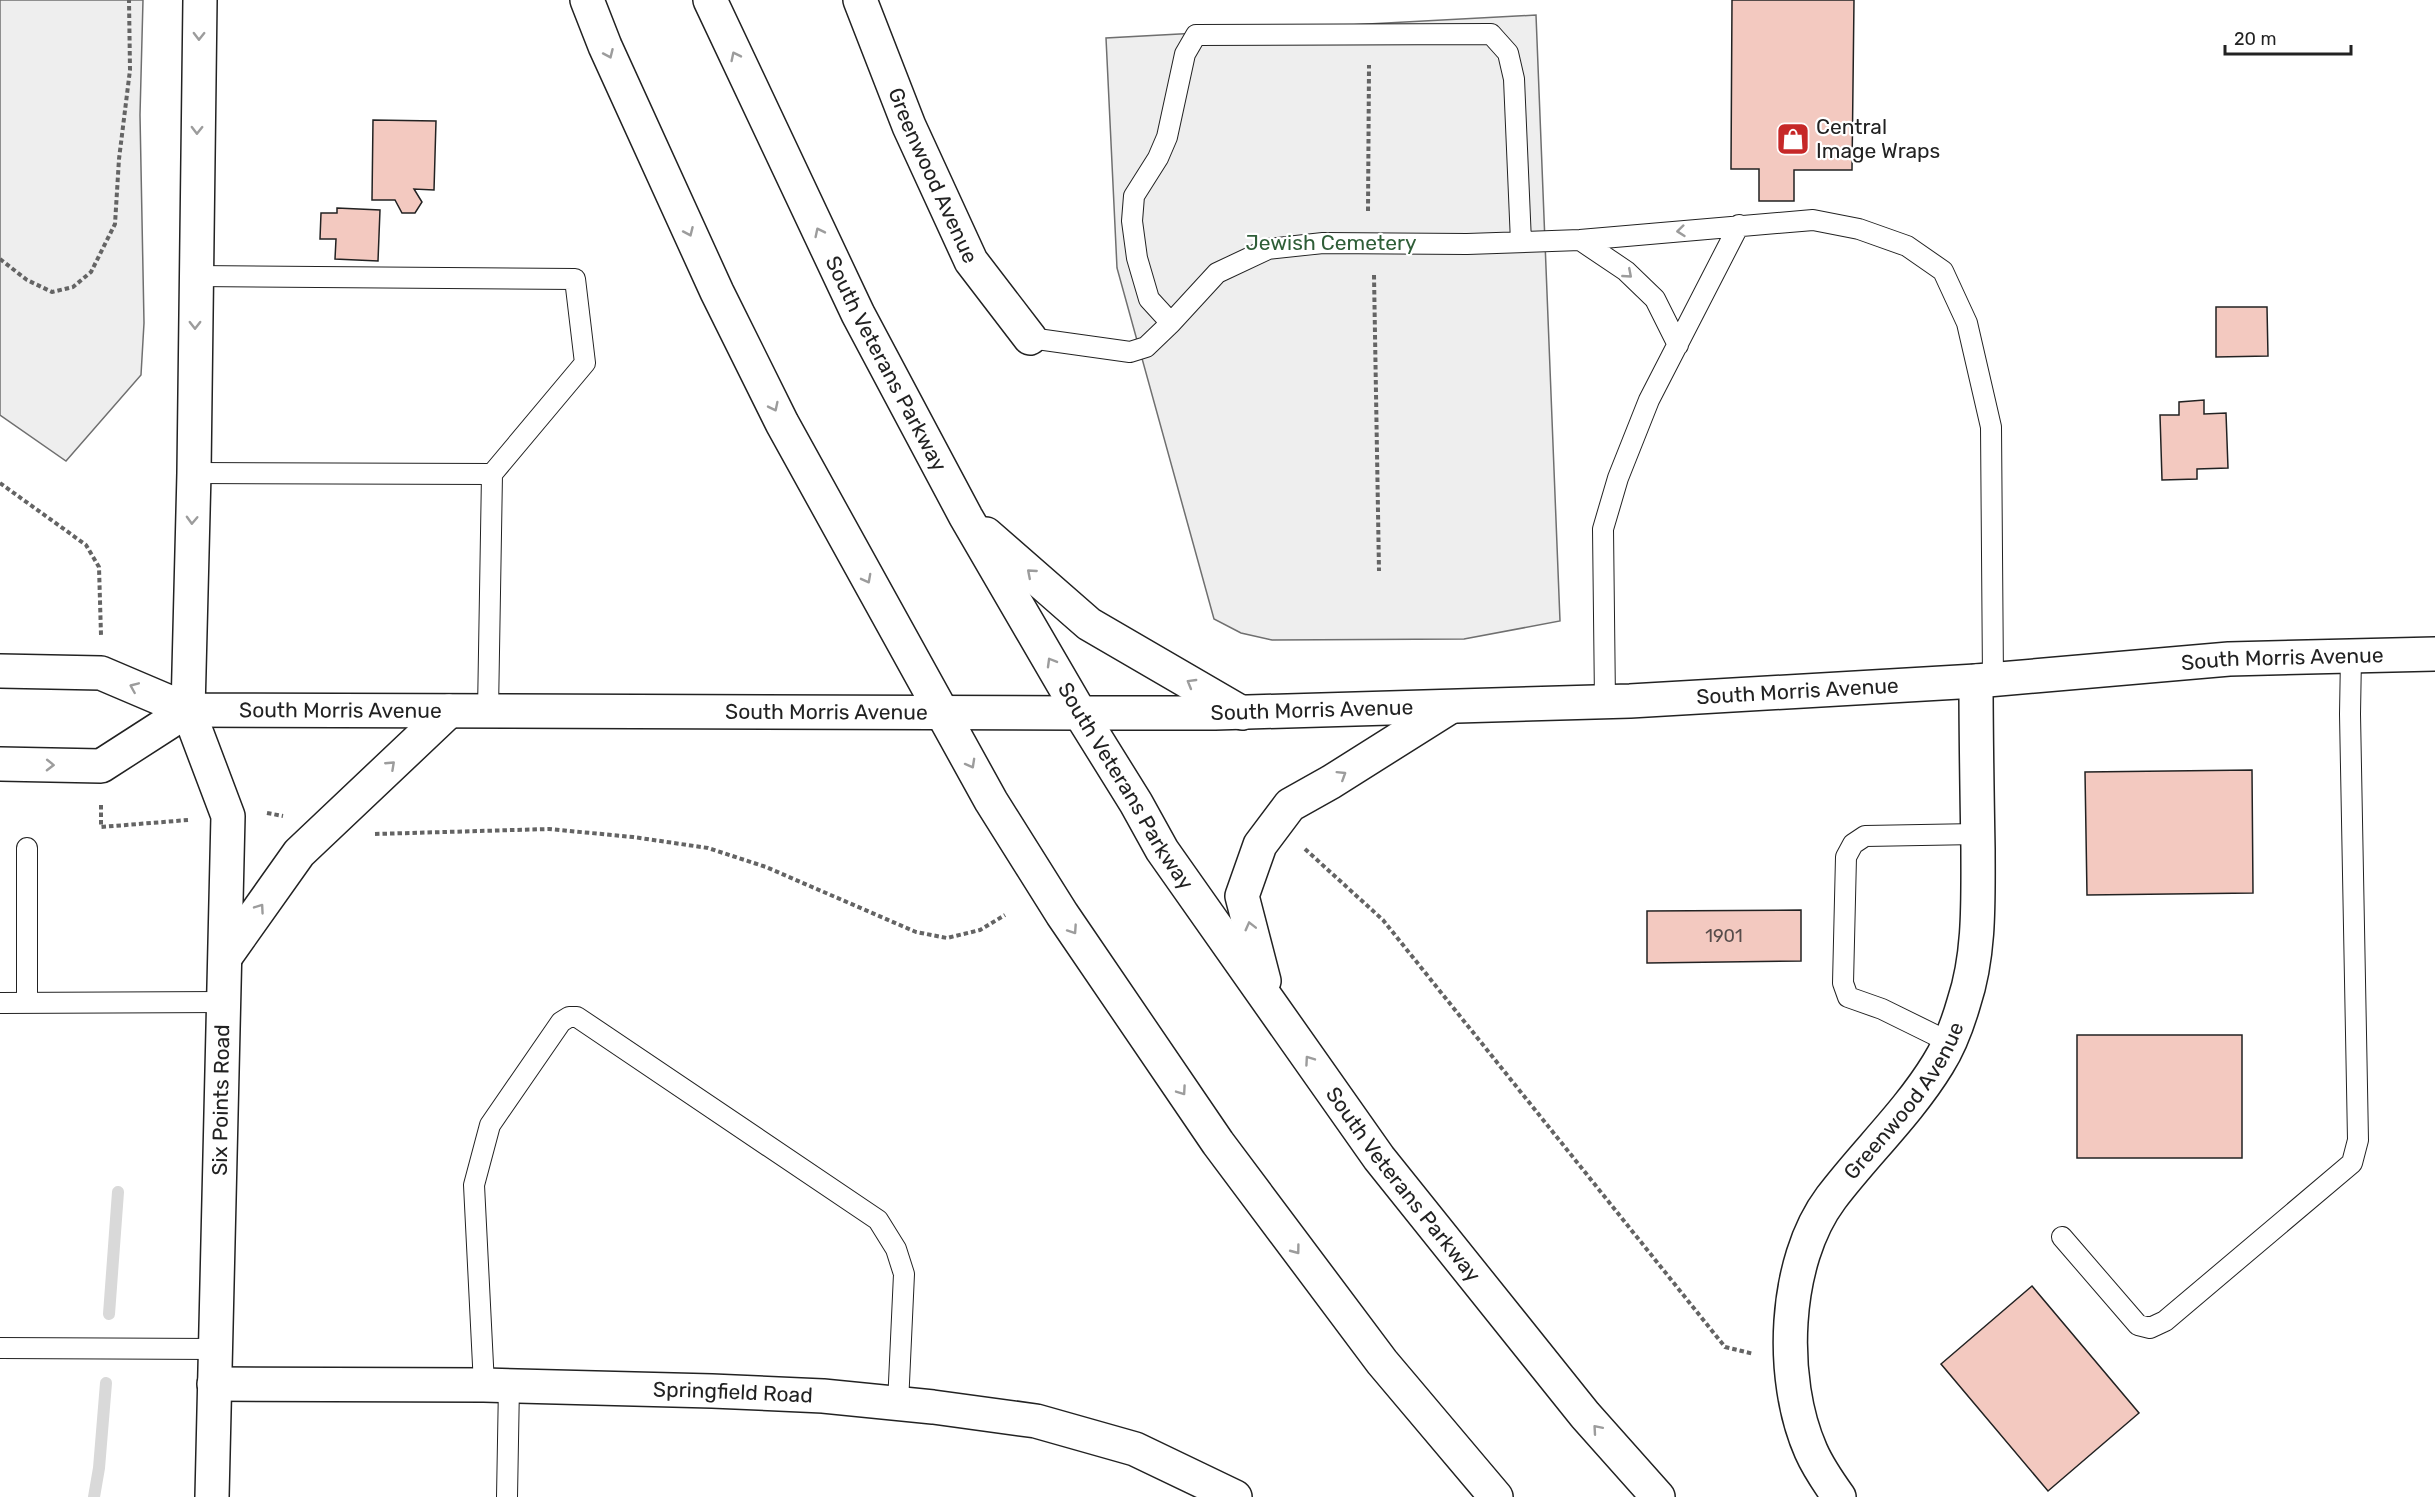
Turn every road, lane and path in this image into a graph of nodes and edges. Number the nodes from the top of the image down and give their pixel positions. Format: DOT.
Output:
graph roads {
  1 [pos="129,0"];
  2 [pos="200,0"];
  3 [pos="587,0"];
  4 [pos="710,0"];
  5 [pos="860,0"];
  6 [pos="1369,34"];
  7 [pos="1739,225"];
  8 [pos="1580,240"];
  9 [pos="1521,242"];
  10 [pos="1371,244"];
  11 [pos="0,259"];
  12 [pos="195,276"];
  13 [pos="1172,323"];
  14 [pos="1030,338"];
  15 [pos="1678,345"];
  16 [pos="194,473"];
  17 [pos="492,474"];
  18 [pos="0,483"];
  19 [pos="966,517"];
  20 [pos="1379,571"];
  21 [pos="2435,654"];
  22 [pos="2352,656"];
  23 [pos="0,671"];
  24 [pos="101,673"];
  25 [pos="1984,681"];
  26 [pos="1605,702"];
  27 [pos="1450,707"];
  28 [pos="188,710"];
  29 [pos="449,711"];
  30 [pos="488,711"];
  31 [pos="942,713"];
  32 [pos="1080,713"];
  33 [pos="1242,713"];
  34 [pos="0,764"];
  35 [pos="101,766"];
  36 [pos="228,816"];
  37 [pos="325,828"];
  38 [pos="1977,834"];
  39 [pos="27,848"];
  40 [pos="1304,848"];
  41 [pos="1005,915"];
  42 [pos="226,956"];
  43 [pos="224,1002"];
  44 [pos="0,1003"];
  45 [pos="27,1003"];
  46 [pos="1269,1003"];
  47 [pos="1949,1042"];
  48 [pos="2062,1237"];
  49 [pos="0,1348"];
  50 [pos="215,1349"];
  51 [pos="1791,1364"];
  52 [pos="214,1384"];
  53 [pos="497,1385"];
  54 [pos="898,1404"];
  55 [pos="212,1497"];
  56 [pos="507,1497"];
  57 [pos="1235,1497"];
  58 [pos="1496,1497"];
  59 [pos="1658,1497"];
  60 [pos="1839,1497"];
  1 -- 11 [label="path"];
  2 -- 12 [label="main road, one-way"];
  3 -- 31 [label="main road, one-way"];
  19 -- 4 [label="main road, South Veterans Parkway, one-way"];
  5 -- 14 [label="main road, Greenwood Avenue"];
  6 -- 9 [label="lane"];
  6 -- 10 [label="path"];
  6 -- 13 [label="lane"];
  7 -- 8 [label="lane, one-way"];
  7 -- 15 [label="lane"];
  7 -- 25 [label="lane"];
  8 -- 9 [label="lane"];
  8 -- 15 [label="lane, one-way"];
  9 -- 10 [label="lane"];
  10 -- 13 [label="lane"];
  10 -- 20 [label="path"];
  12 -- 16 [label="main road, one-way"];
  12 -- 17 [label="lane"];
  13 -- 14 [label="lane"];
  15 -- 26 [label="lane"];
  16 -- 17 [label="lane"];
  16 -- 28 [label="main road, one-way"];
  17 -- 30 [label="lane"];
  18 -- 24 [label="path"];
  32 -- 19 [label="main road, South Veterans Parkway, one-way"];
  33 -- 19 [label="main road, one-way"];
  21 -- 22 [label="main road, South Morris Avenue"];
  22 -- 25 [label="main road, South Morris Avenue"];
  22 -- 48 [label="lane"];
  23 -- 24 [label="main road, South Morris Avenue"];
  28 -- 24 [label="main road, South Morris Avenue, one-way"];
  25 -- 26 [label="main road, South Morris Avenue"];
  25 -- 38 [label="main road, Greenwood Avenue"];
  26 -- 27 [label="main road, South Morris Avenue"];
  27 -- 33 [label="main road, South Morris Avenue"];
  46 -- 27 [label="main road, one-way"];
  28 -- 29 [label="main road, South Morris Avenue"];
  28 -- 35 [label="main road"];
  28 -- 36 [label="main road, Six Points Road"];
  29 -- 30 [label="main road, South Morris Avenue"];
  37 -- 29 [label="main road, one-way"];
  30 -- 31 [label="main road, South Morris Avenue"];
  31 -- 32 [label="main road, South Morris Avenue"];
  31 -- 58 [label="main road, one-way"];
  32 -- 33 [label="main road, South Morris Avenue"];
  32 -- 46 [label="main road, South Veterans Parkway"];
  34 -- 35 [label="main road, one-way"];
  35 -- 36 [label="path"];
  36 -- 37 [label="path"];
  36 -- 42 [label="main road, Six Points Road"];
  37 -- 41 [label="path"];
  42 -- 37 [label="main road, one-way"];
  38 -- 47 [label="main road, Greenwood Avenue"];
  38 -- 47 [label="lane"];
  39 -- 45 [label="lane"];
  40 -- 51 [label="path"];
  42 -- 43 [label="main road, Six Points Road"];
  43 -- 45 [label="lane"];
  43 -- 50 [label="main road, Six Points Road"];
  44 -- 45 [label="lane"];
  59 -- 46 [label="main road, South Veterans Parkway, one-way"];
  47 -- 51 [label="main road, Greenwood Avenue"];
  49 -- 50 [label="lane"];
  50 -- 52 [label="main road, Six Points Road"];
  51 -- 60 [label="main road, Greenwood Avenue"];
  52 -- 53 [label="main road, Springfield Road"];
  52 -- 55 [label="main road, Six Points Road"];
  53 -- 54 [label="main road, Springfield Road"];
  53 -- 54 [label="lane"];
  53 -- 56 [label="lane"];
  54 -- 57 [label="main road, Springfield Road"];
}
